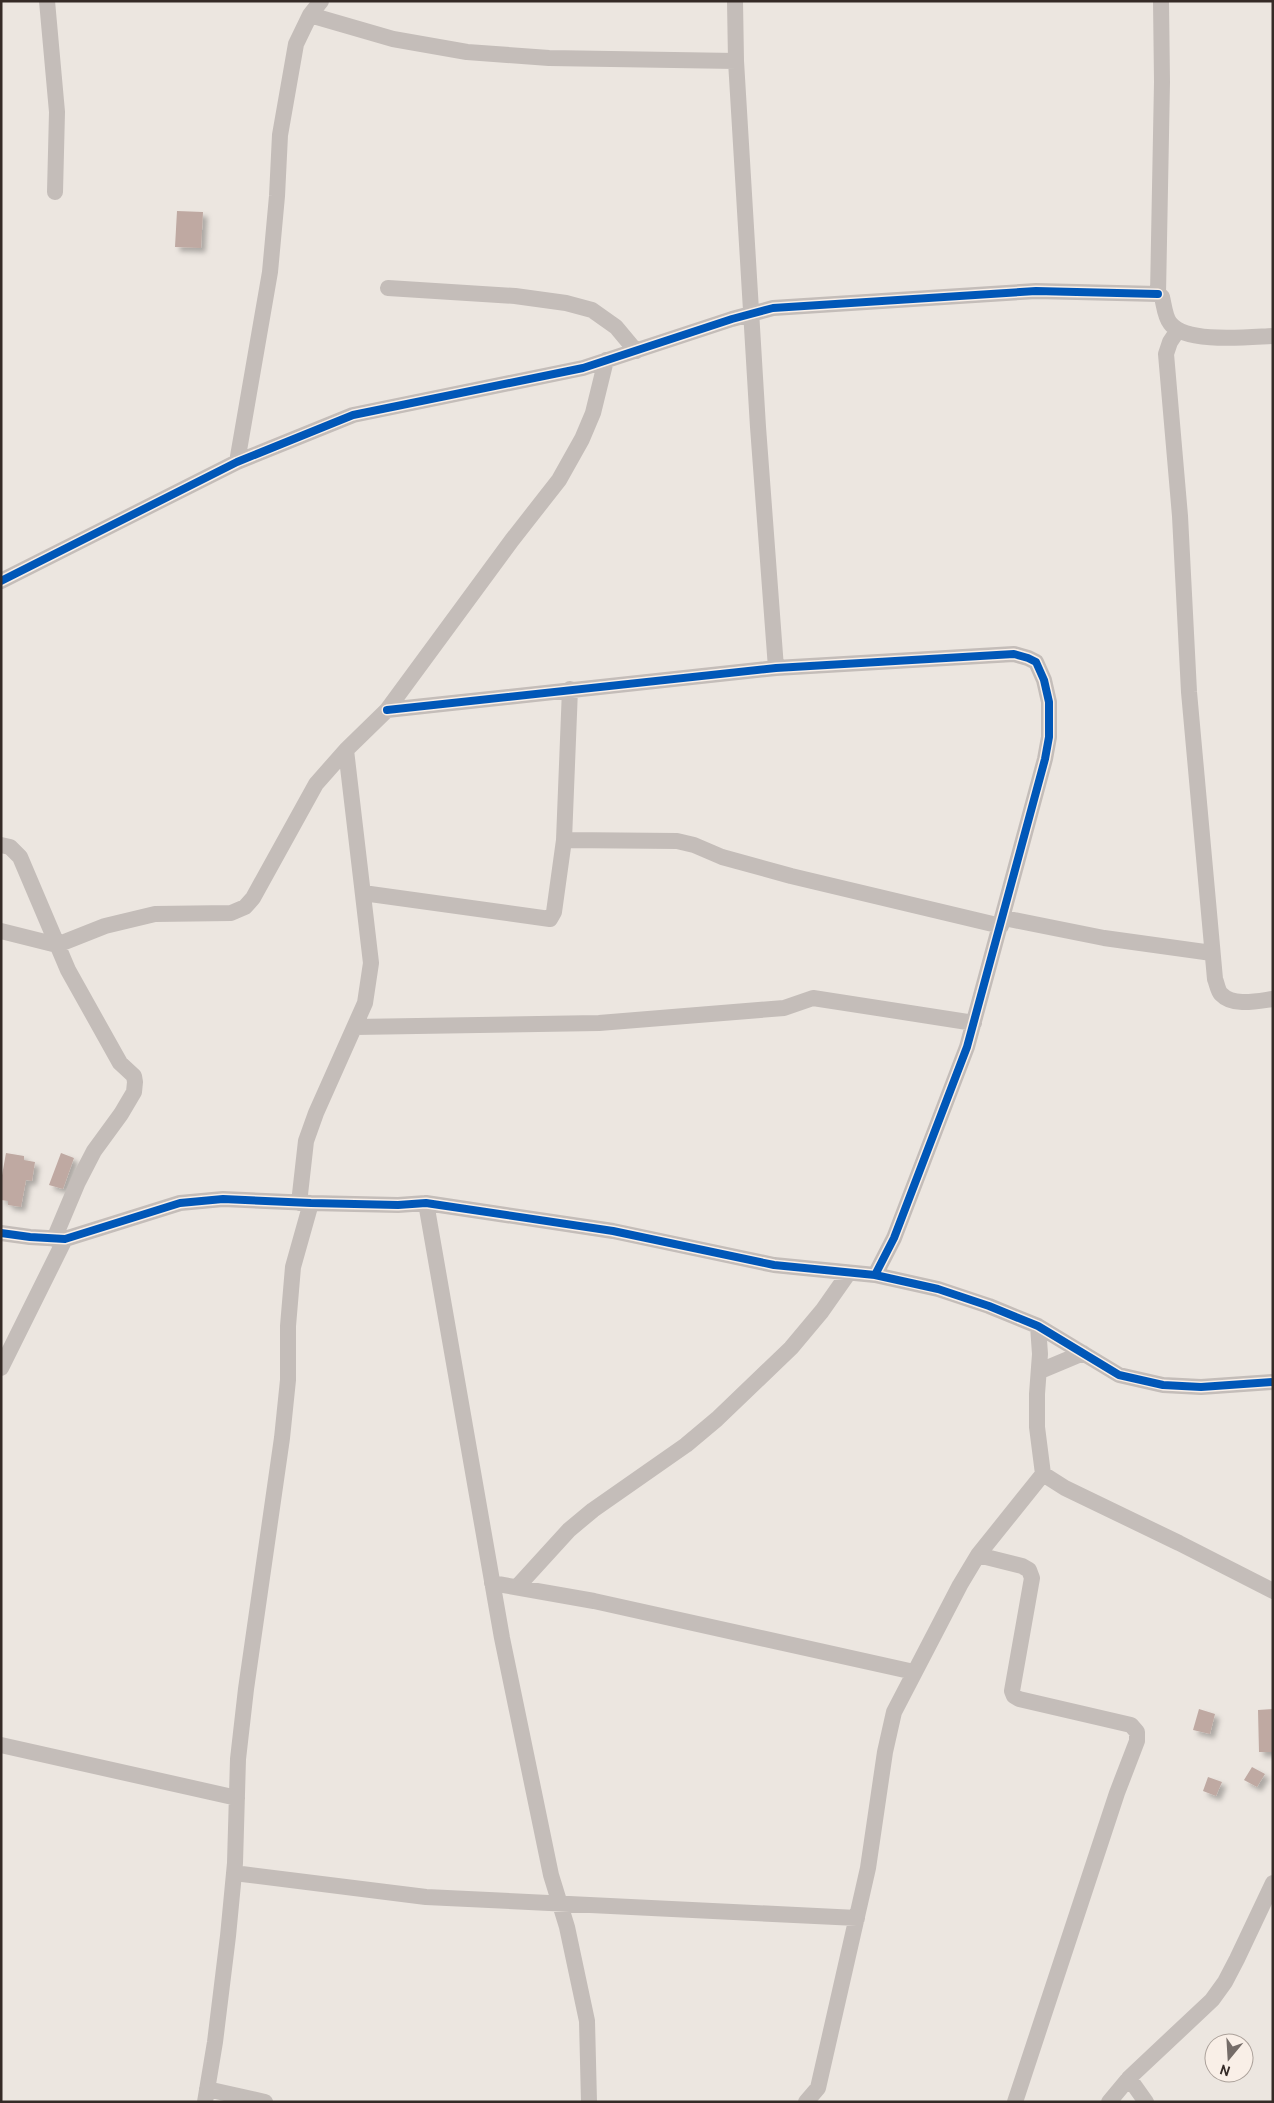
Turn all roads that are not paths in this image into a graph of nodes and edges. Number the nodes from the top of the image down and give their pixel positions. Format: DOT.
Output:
graph roads {
  1 [pos="47,1"];
  2 [pos="321,1"];
  3 [pos="734,1"];
  4 [pos="1161,1"];
  5 [pos="310,15"];
  6 [pos="736,60"];
  7 [pos="54,192"];
  8 [pos="388,288"];
  9 [pos="1158,294"];
  10 [pos="752,314"];
  11 [pos="1178,330"];
  12 [pos="1273,336"];
  13 [pos="636,351"];
  14 [pos="606,360"];
  15 [pos="237,462"];
  16 [pos="1,582"];
  17 [pos="776,668"];
  18 [pos="570,690"];
  19 [pos="387,710"];
  20 [pos="346,750"];
  21 [pos="564,840"];
  22 [pos="1,845"];
  23 [pos="363,893"];
  24 [pos="1002,922"];
  25 [pos="1,931"];
  26 [pos="57,946"];
  27 [pos="1212,953"];
  28 [pos="1273,998"];
  29 [pos="974,1023"];
  30 [pos="356,1027"];
  31 [pos="305,1203"];
  32 [pos="426,1203"];
  33 [pos="1,1232"];
  34 [pos="60,1239"];
  35 [pos="848,1274"];
  36 [pos="875,1275"];
  37 [pos="1038,1326"];
  38 [pos="1083,1353"];
  39 [pos="1,1368"];
  40 [pos="1040,1371"];
  41 [pos="1273,1382"];
  42 [pos="1043,1474"];
  43 [pos="978,1555"];
  44 [pos="492,1583"];
  45 [pos="517,1587"];
  46 [pos="1273,1591"];
  47 [pos="914,1672"];
  48 [pos="1,1745"];
  49 [pos="237,1798"];
  50 [pos="234,1873"];
  51 [pos="1273,1884"];
  52 [pos="560,1903"];
  53 [pos="856,1918"];
  54 [pos="1129,2078"];
  55 [pos="206,2095"];
  56 [pos="821,2095"];
  57 [pos="265,2102"];
  58 [pos="589,2102"];
  59 [pos="806,2102"];
  60 [pos="1015,2102"];
  61 [pos="1109,2102"];
  62 [pos="1146,2102"];
  1 -- 7 [label="street"];
  2 -- 5 [label="street"];
  3 -- 6 [label="street"];
  4 -- 9 [label="street"];
  5 -- 6 [label="street"];
  5 -- 15 [label="street"];
  6 -- 10 [label="street"];
  8 -- 13 [label="street"];
  9 -- 10 [label="street"];
  9 -- 11 [label="street"];
  10 -- 13 [label="street"];
  10 -- 17 [label="street"];
  11 -- 12 [label="street"];
  11 -- 27 [label="street"];
  13 -- 14 [label="street"];
  14 -- 15 [label="street"];
  14 -- 19 [label="street"];
  15 -- 16 [label="street"];
  17 -- 18 [label="street"];
  17 -- 24 [label="street"];
  18 -- 19 [label="street"];
  18 -- 21 [label="street"];
  19 -- 20 [label="street"];
  20 -- 23 [label="street"];
  20 -- 26 [label="street"];
  21 -- 23 [label="street"];
  21 -- 24 [label="street"];
  22 -- 26 [label="street"];
  23 -- 30 [label="street"];
  24 -- 27 [label="street"];
  24 -- 29 [label="street"];
  25 -- 26 [label="street"];
  26 -- 34 [label="street"];
  27 -- 28 [label="street"];
  29 -- 30 [label="street"];
  29 -- 36 [label="street"];
  30 -- 31 [label="street"];
  31 -- 32 [label="street"];
  31 -- 34 [label="street"];
  31 -- 49 [label="street"];
  32 -- 35 [label="street"];
  32 -- 44 [label="street"];
  33 -- 34 [label="street"];
  34 -- 39 [label="street"];
  35 -- 36 [label="street"];
  35 -- 45 [label="street"];
  36 -- 37 [label="street"];
  37 -- 38 [label="street"];
  37 -- 40 [label="street"];
  38 -- 40 [label="street"];
  38 -- 41 [label="street"];
  40 -- 42 [label="street"];
  42 -- 43 [label="street"];
  42 -- 46 [label="street"];
  43 -- 47 [label="street"];
  43 -- 60 [label="street"];
  44 -- 45 [label="street"];
  44 -- 52 [label="street"];
  45 -- 47 [label="street"];
  47 -- 53 [label="street"];
  48 -- 49 [label="street"];
  49 -- 50 [label="street"];
  50 -- 52 [label="street"];
  50 -- 55 [label="street"];
  51 -- 54 [label="street"];
  52 -- 53 [label="street"];
  52 -- 58 [label="street"];
  53 -- 56 [label="street"];
  54 -- 61 [label="street"];
  54 -- 62 [label="street"];
  55 -- 57 [label="street"];
  56 -- 59 [label="street"];
}
